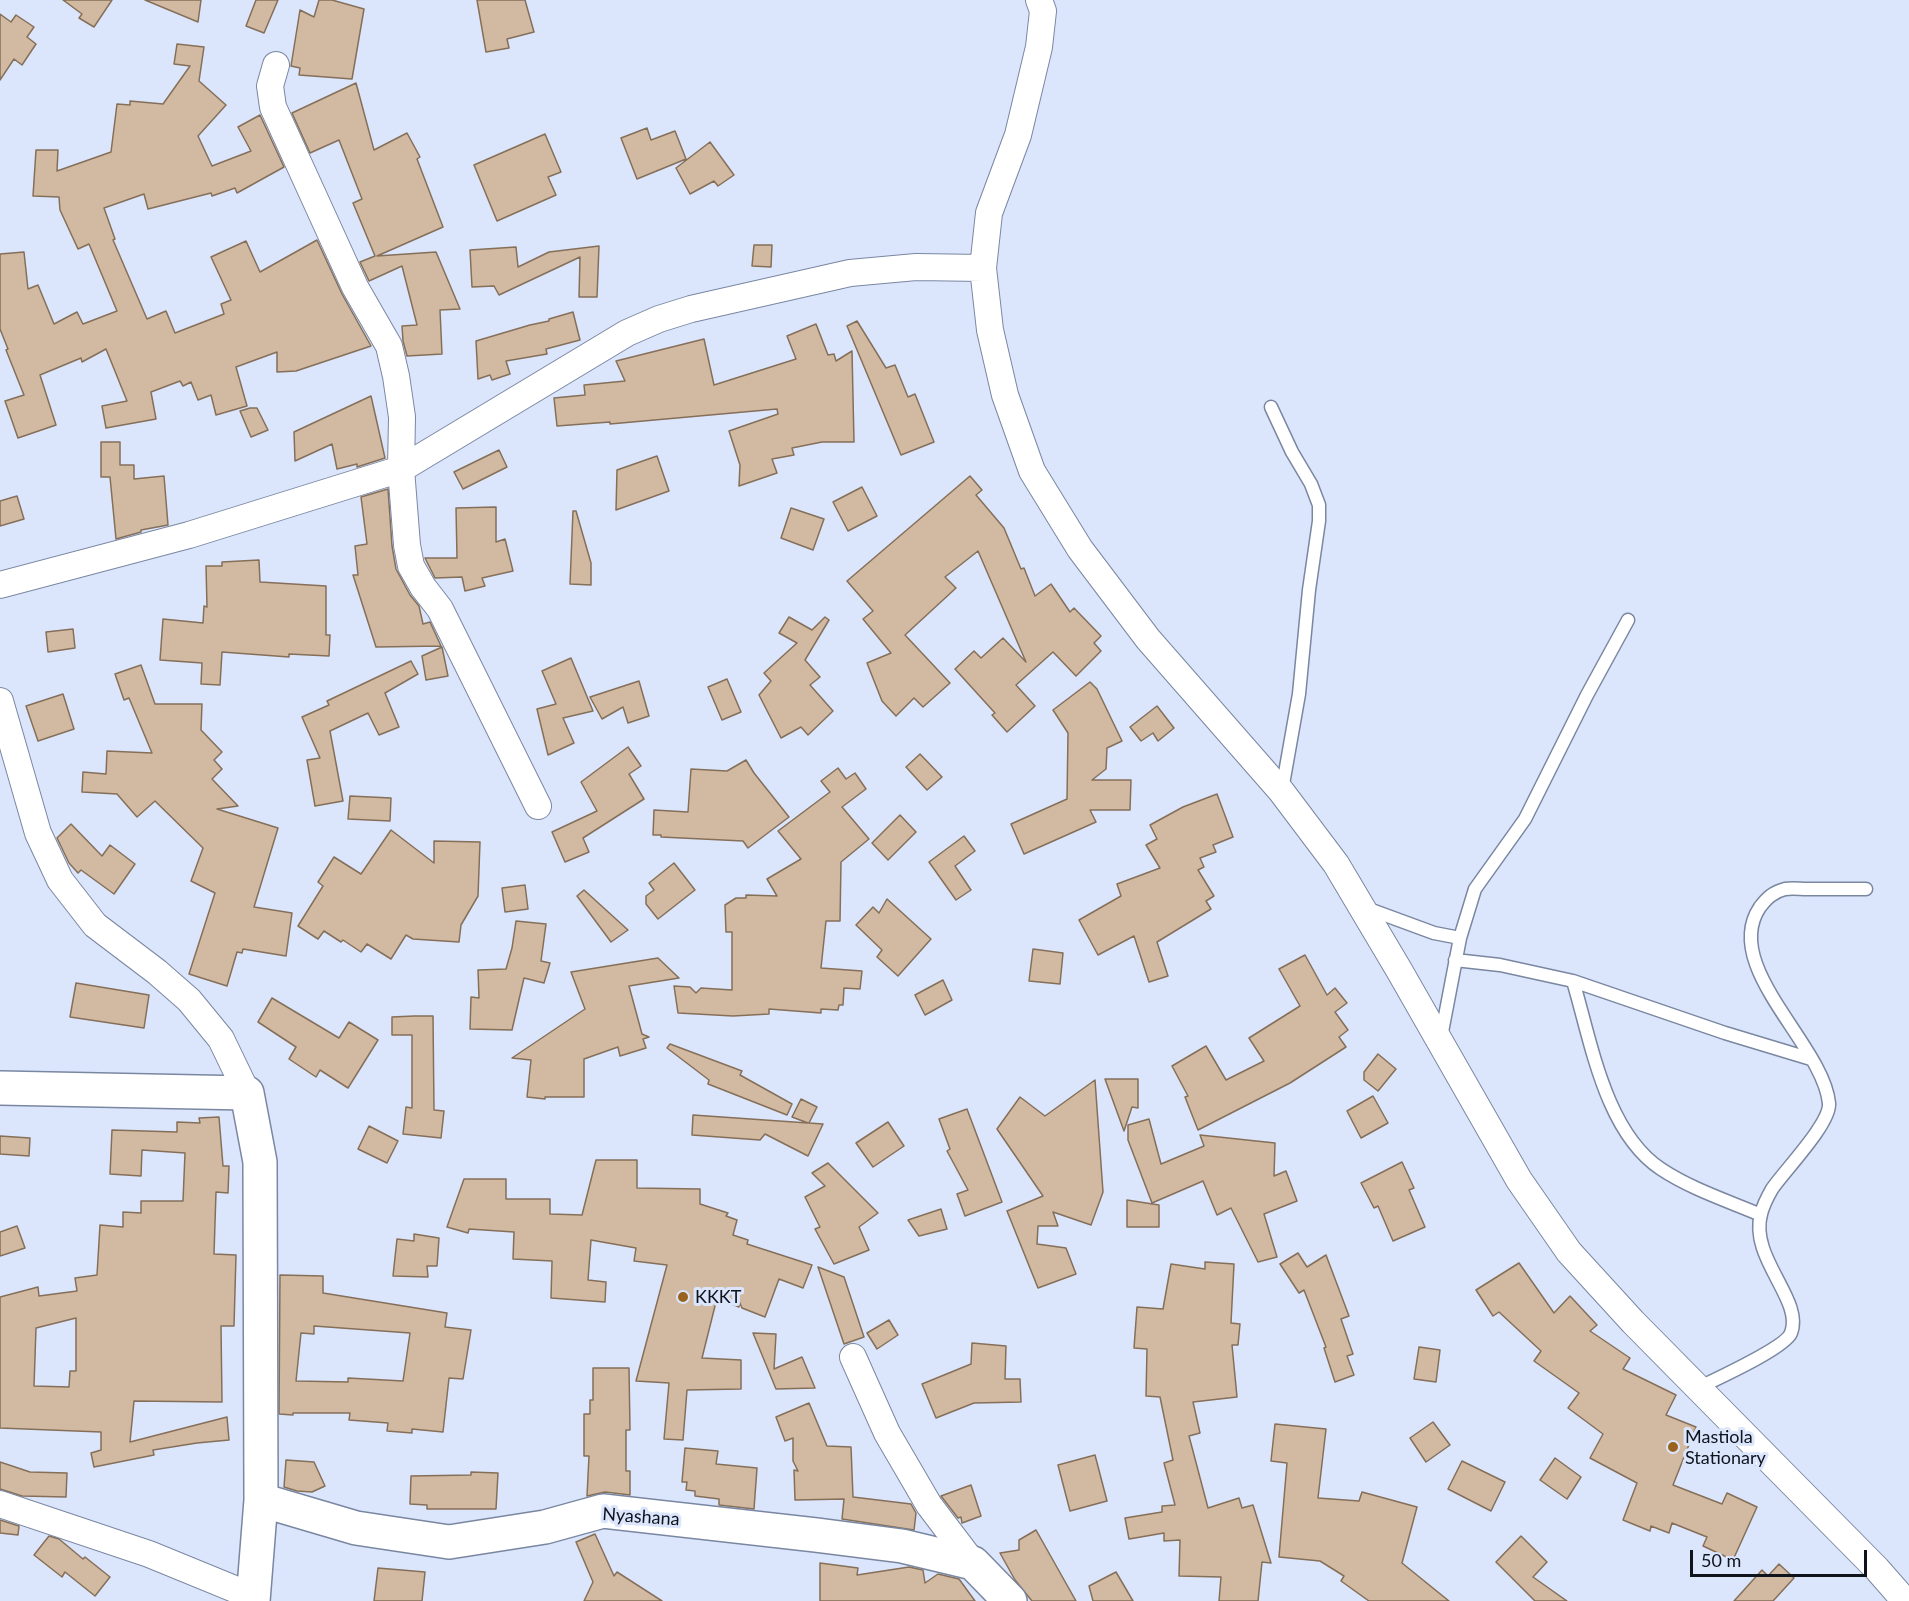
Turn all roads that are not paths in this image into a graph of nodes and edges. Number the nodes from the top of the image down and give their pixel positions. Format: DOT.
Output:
graph roads {
  1 [pos="1039,0"];
  2 [pos="276,65"];
  3 [pos="983,268"];
  4 [pos="1271,407"];
  5 [pos="401,469"];
  6 [pos="0,585"];
  7 [pos="1628,620"];
  8 [pos="0,701"];
  9 [pos="1281,791"];
  10 [pos="538,806"];
  11 [pos="1866,888"];
  12 [pos="1362,907"];
  13 [pos="1460,938"];
  14 [pos="1455,960"];
  15 [pos="1573,981"];
  16 [pos="1440,1041"];
  17 [pos="1811,1059"];
  18 [pos="0,1088"];
  19 [pos="247,1093"];
  20 [pos="1761,1215"];
  21 [pos="853,1357"];
  22 [pos="1698,1388"];
  23 [pos="261,1500"];
  24 [pos="0,1504"];
  25 [pos="973,1563"];
  26 [pos="253,1599"];
  27 [pos="1010,1601"];
  28 [pos="1905,1601"];
  1 -- 3 [label="street"];
  2 -- 5 [label="street"];
  3 -- 5 [label="street"];
  3 -- 9 [label="street"];
  4 -- 9 [label="lane"];
  5 -- 6 [label="street"];
  5 -- 10 [label="street"];
  7 -- 13 [label="lane"];
  8 -- 19 [label="street"];
  9 -- 12 [label="street"];
  11 -- 17 [label="lane"];
  12 -- 13 [label="lane"];
  12 -- 16 [label="street"];
  13 -- 14 [label="lane"];
  14 -- 15 [label="lane"];
  14 -- 16 [label="lane"];
  15 -- 17 [label="lane"];
  15 -- 20 [label="lane"];
  16 -- 22 [label="street"];
  17 -- 20 [label="lane"];
  18 -- 19 [label="street"];
  19 -- 23 [label="street"];
  20 -- 22 [label="lane"];
  21 -- 25 [label="street"];
  22 -- 28 [label="street"];
  23 -- 25 [label="street, Nyashana"];
  23 -- 26 [label="street"];
  24 -- 26 [label="street"];
  25 -- 27 [label="street"];
}
